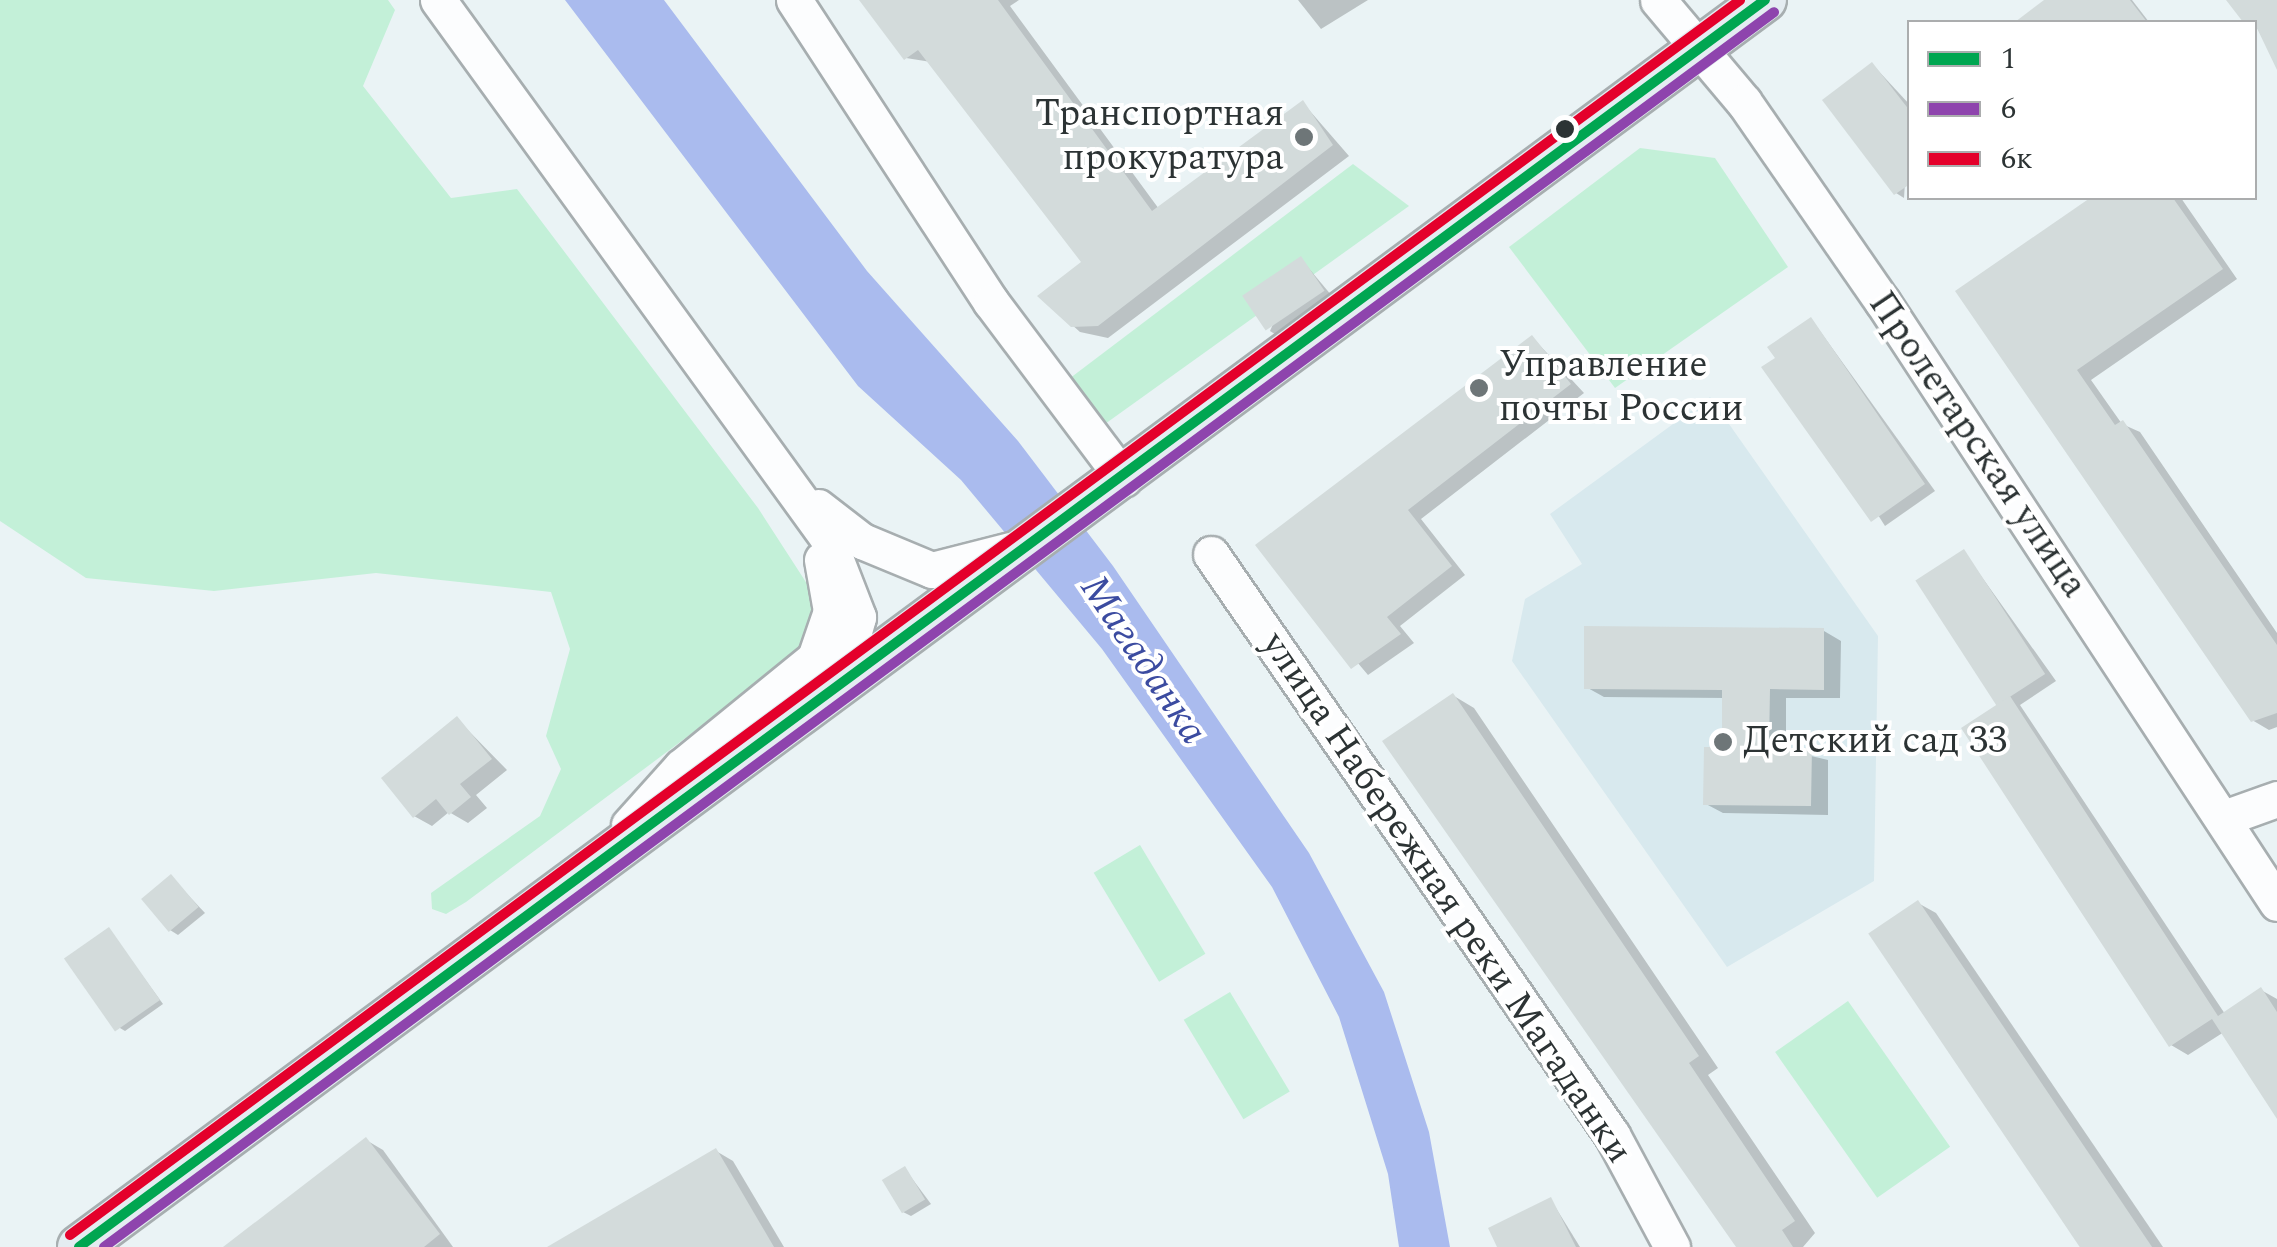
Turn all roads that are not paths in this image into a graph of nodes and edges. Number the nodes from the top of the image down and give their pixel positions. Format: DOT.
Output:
graph roads {
  1 [pos="438,0"];
  2 [pos="794,0"];
  3 [pos="1658,0"];
  4 [pos="1765,0"];
  5 [pos="1697,47"];
  6 [pos="781,479"];
  7 [pos="1116,484"];
  8 [pos="1211,554"];
  9 [pos="969,577"];
  10 [pos="834,696"];
  11 [pos="2277,799"];
  12 [pos="2224,818"];
  13 [pos="582,879"];
  14 [pos="2277,904"];
  15 [pos="79,1247"];
  16 [pos="1672,1247"];
  1 -- 6 [label="street"];
  2 -- 7 [label="street"];
  3 -- 5 [label="street, Пролетарская улица"];
  4 -- 5 [label="main road"];
  5 -- 7 [label="main road"];
  5 -- 12 [label="street, Пролетарская улица"];
  6 -- 9 [label="street"];
  6 -- 10 [label="street"];
  6 -- 13 [label="street"];
  7 -- 9 [label="main road"];
  8 -- 16 [label="street, улица Набережная реки Магаданки"];
  9 -- 10 [label="main road"];
  10 -- 13 [label="main road"];
  11 -- 12 [label="street"];
  12 -- 14 [label="street, Пролетарская улица"];
  13 -- 15 [label="main road"];
}
